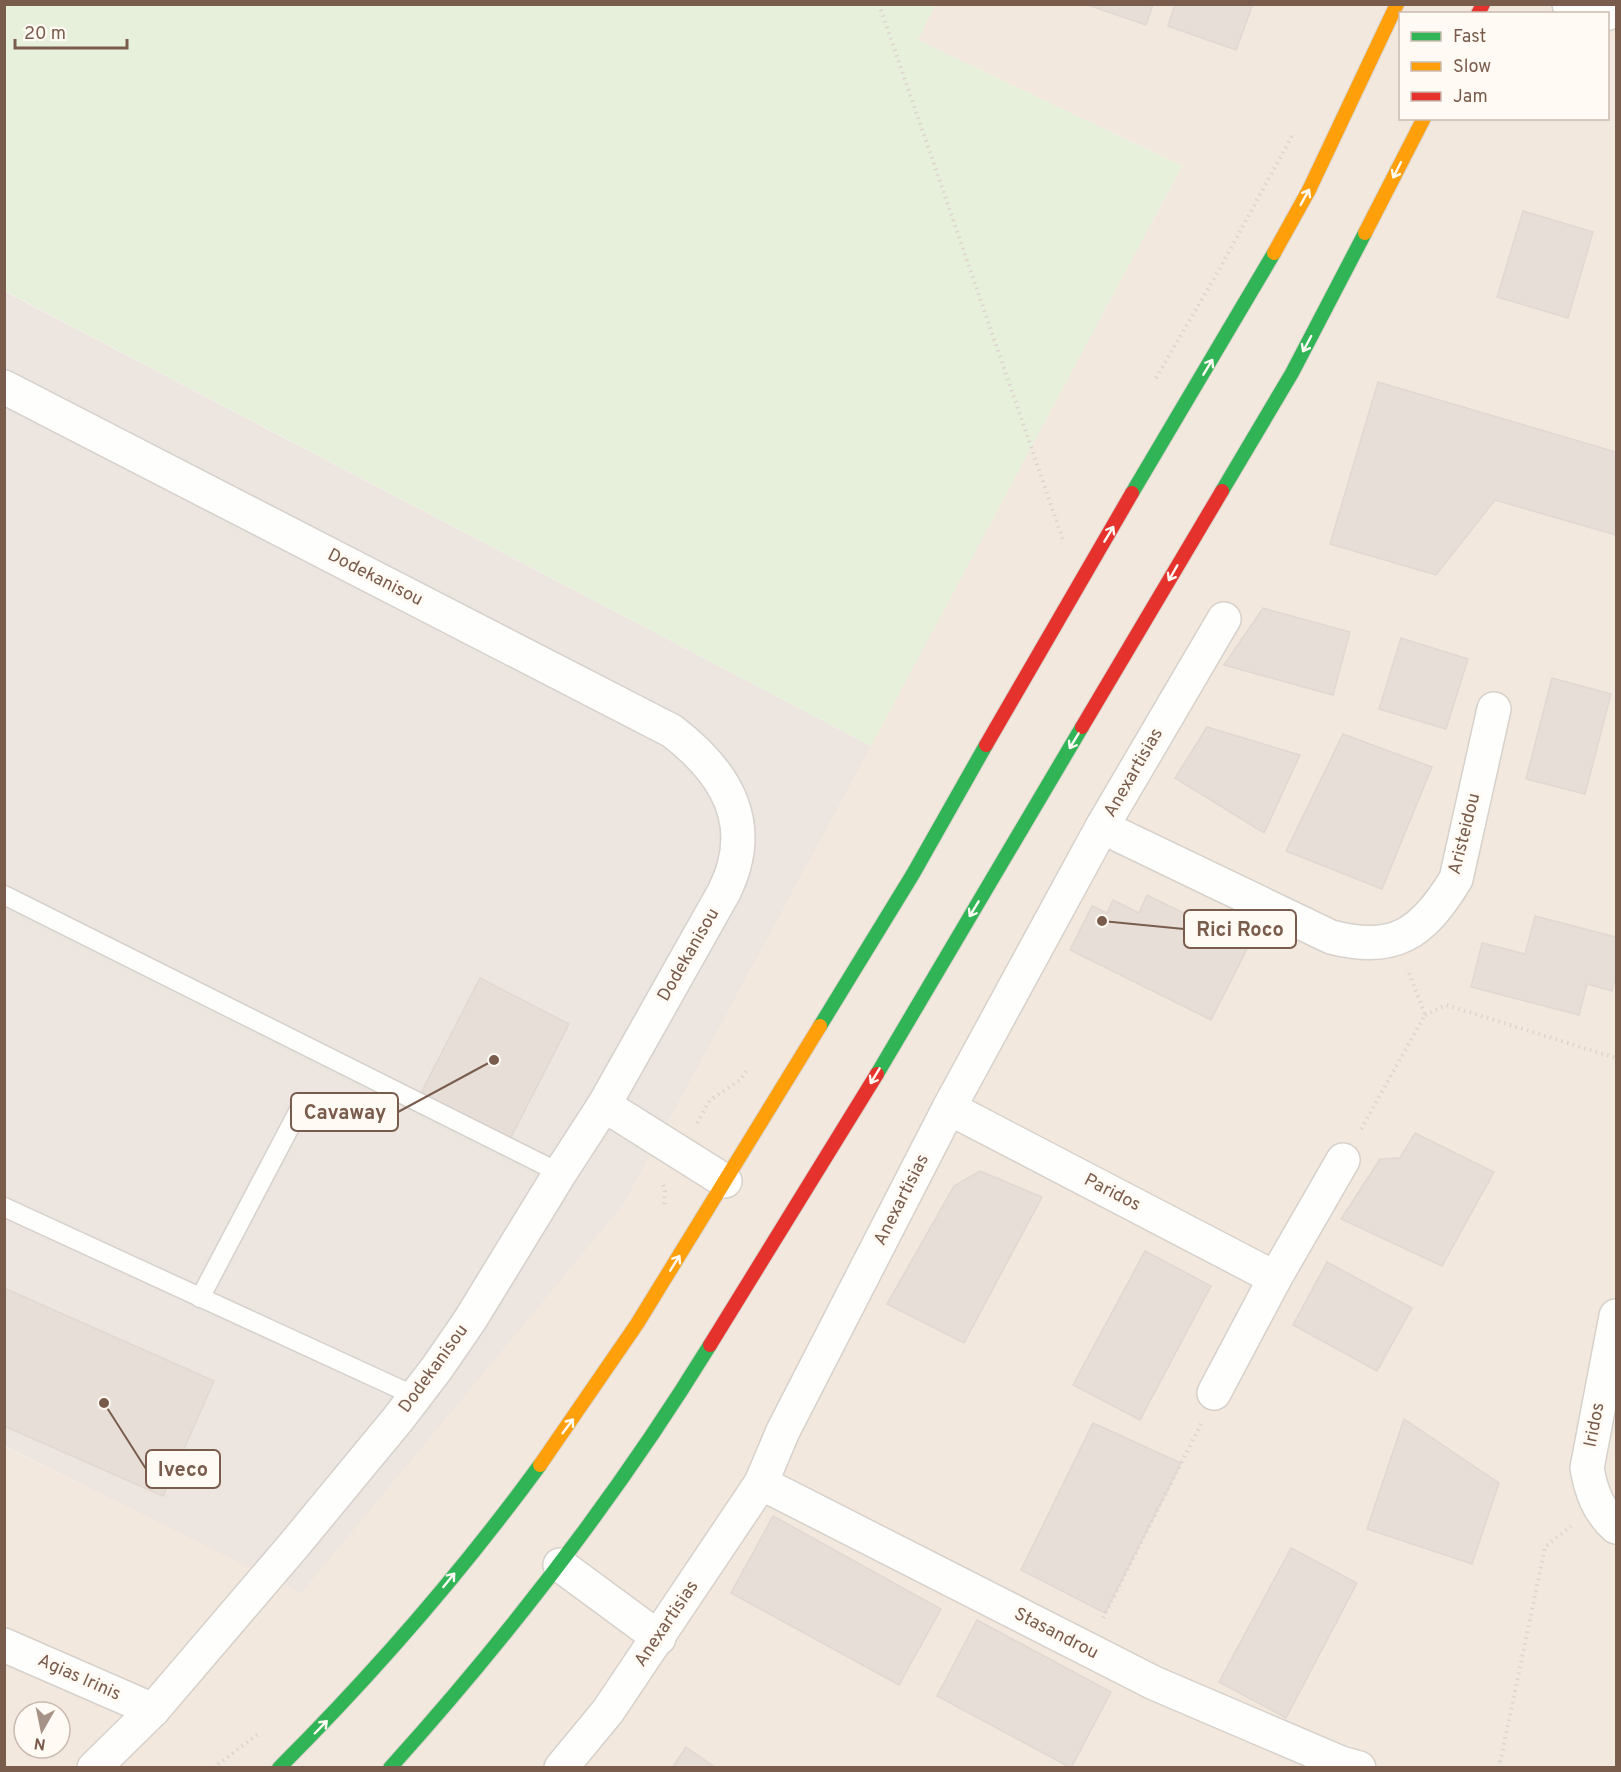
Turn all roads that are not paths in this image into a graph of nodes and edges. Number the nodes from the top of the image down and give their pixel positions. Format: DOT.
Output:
graph roads {
  1 [pos="1397,4"];
  2 [pos="1569,4"];
  3 [pos="1599,12"];
  4 [pos="1423,120"];
  5 [pos="4,387"];
  6 [pos="1224,619"];
  7 [pos="1494,709"];
  8 [pos="1102,827"];
  9 [pos="4,895"];
  10 [pos="604,1105"];
  11 [pos="948,1108"];
  12 [pos="299,1110"];
  13 [pos="1343,1160"];
  14 [pos="560,1173"];
  15 [pos="725,1181"];
  16 [pos="4,1207"];
  17 [pos="1275,1278"];
  18 [pos="200,1298"];
  19 [pos="1617,1316"];
  20 [pos="1214,1393"];
  21 [pos="416,1396"];
  22 [pos="761,1483"];
  23 [pos="1607,1516"];
  24 [pos="560,1565"];
  25 [pos="659,1638"];
  26 [pos="4,1645"];
  27 [pos="153,1710"];
  28 [pos="1346,1766"];
  29 [pos="94,1767"];
  30 [pos="279,1767"];
  31 [pos="390,1767"];
  32 [pos="561,1767"];
  15 -- 1 [label="main road, one-way"];
  2 -- 3 [label="street"];
  4 -- 24 [label="main road, one-way"];
  5 -- 10 [label="street, Dodekanisou"];
  6 -- 8 [label="street, Anexartisias"];
  7 -- 8 [label="street, Aristeidou"];
  8 -- 11 [label="street, Anexartisias"];
  9 -- 14 [label="lane"];
  10 -- 14 [label="street, Dodekanisou"];
  10 -- 15 [label="street"];
  11 -- 17 [label="street, Paridos"];
  11 -- 22 [label="street, Anexartisias"];
  12 -- 18 [label="lane"];
  13 -- 17 [label="street"];
  14 -- 21 [label="street, Dodekanisou"];
  30 -- 15 [label="main road, one-way"];
  16 -- 18 [label="lane"];
  17 -- 20 [label="street"];
  18 -- 21 [label="lane"];
  19 -- 23 [label="street, Iridos"];
  21 -- 27 [label="street, Dodekanisou"];
  22 -- 25 [label="street, Anexartisias"];
  22 -- 28 [label="street, Stasandrou"];
  24 -- 25 [label="street"];
  24 -- 31 [label="main road"];
  25 -- 32 [label="street, Anexartisias"];
  26 -- 27 [label="street, Agias Irinis"];
  27 -- 29 [label="street, Dodekanisou"];
}
